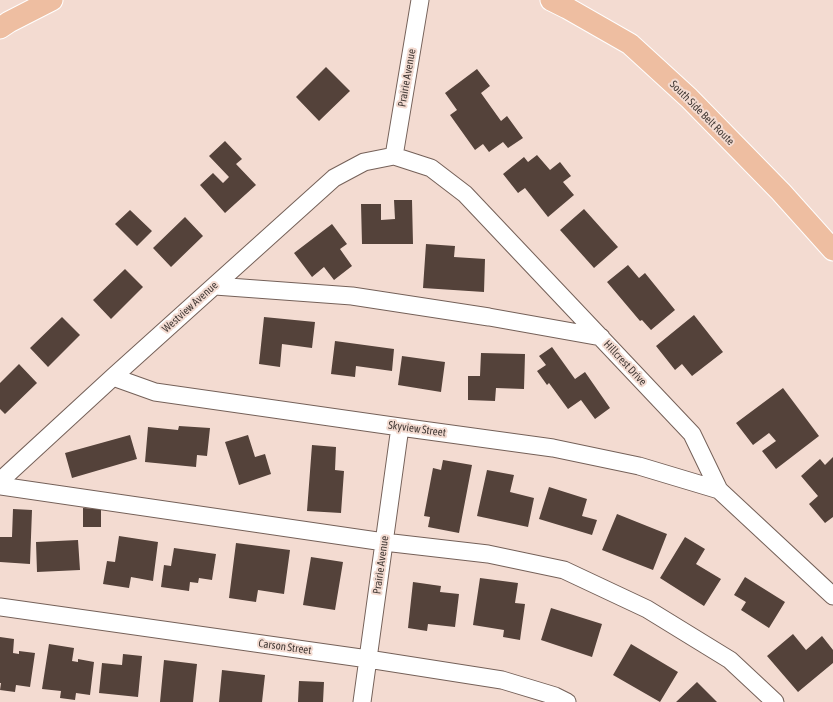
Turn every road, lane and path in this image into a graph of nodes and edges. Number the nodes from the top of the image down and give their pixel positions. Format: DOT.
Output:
graph roads {
  1 [pos="52,0"];
  2 [pos="420,0"];
  3 [pos="551,0"];
  4 [pos="0,28"];
  5 [pos="394,156"];
  6 [pos="833,250"];
  7 [pos="214,286"];
  8 [pos="601,337"];
  9 [pos="113,377"];
  10 [pos="400,427"];
  11 [pos="0,481"];
  12 [pos="0,486"];
  13 [pos="719,490"];
  14 [pos="384,542"];
  15 [pos="833,596"];
  16 [pos="0,607"];
  17 [pos="368,659"];
  18 [pos="362,702"];
  19 [pos="567,702"];
  20 [pos="775,702"];
  1 -- 4 [label="main road"];
  2 -- 5 [label="street, Prairie Avenue"];
  3 -- 6 [label="main road, South Side Belt Route"];
  5 -- 7 [label="street, Westview Avenue"];
  5 -- 8 [label="street, Hillcrest Drive"];
  7 -- 8 [label="street"];
  7 -- 9 [label="street, Westview Avenue"];
  8 -- 13 [label="street, Hillcrest Drive"];
  9 -- 10 [label="street, Skyview Street"];
  9 -- 11 [label="street, Westview Avenue"];
  10 -- 13 [label="street, Skyview Street"];
  10 -- 14 [label="street, Prairie Avenue"];
  12 -- 14 [label="street"];
  13 -- 15 [label="street, Hillcrest Drive"];
  14 -- 17 [label="street, Prairie Avenue"];
  14 -- 20 [label="street"];
  16 -- 17 [label="street, Carson Street"];
  17 -- 18 [label="street, Prairie Avenue"];
  17 -- 19 [label="street, Carson Street"];
}
